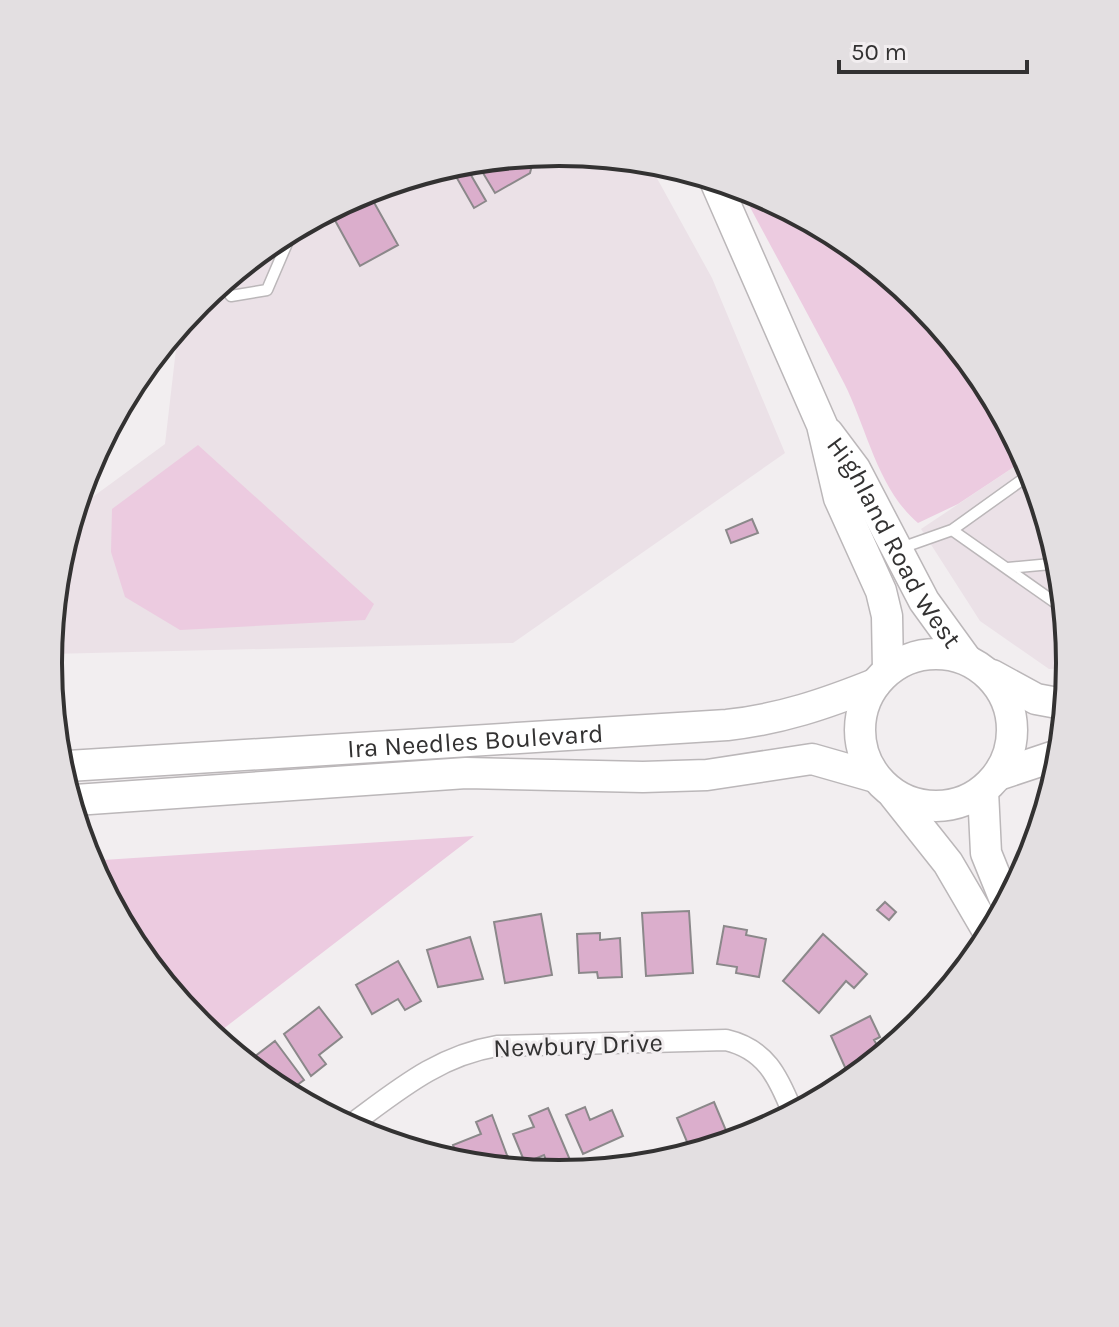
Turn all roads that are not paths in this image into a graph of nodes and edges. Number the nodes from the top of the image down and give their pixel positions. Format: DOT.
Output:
graph roads {
  1 [pos="720,192"];
  2 [pos="285,249"];
  3 [pos="228,292"];
  4 [pos="822,425"];
  5 [pos="1022,480"];
  6 [pos="952,530"];
  7 [pos="895,550"];
  8 [pos="1047,564"];
  9 [pos="1008,568"];
  10 [pos="1053,601"];
  11 [pos="976,666"];
  12 [pos="881,677"];
  13 [pos="1055,703"];
  14 [pos="1047,759"];
  15 [pos="73,766"];
  16 [pos="991,783"];
  17 [pos="885,786"];
  18 [pos="81,800"];
  19 [pos="1002,892"];
  20 [pos="983,923"];
  21 [pos="789,1105"];
  22 [pos="359,1119"];
  1 -- 4 [label="main road, Highland Road West"];
  2 -- 3 [label="lane"];
  4 -- 7 [label="main road, Highland Road West"];
  4 -- 12 [label="main road, Highland Road West"];
  5 -- 6 [label="lane"];
  6 -- 7 [label="lane"];
  6 -- 9 [label="lane"];
  7 -- 11 [label="main road, Highland Road West"];
  8 -- 9 [label="lane"];
  9 -- 10 [label="lane"];
  11 -- 12 [label="main road"];
  11 -- 13 [label="main road"];
  11 -- 16 [label="main road"];
  12 -- 15 [label="main road, Ira Needles Boulevard"];
  12 -- 17 [label="main road"];
  14 -- 16 [label="main road"];
  16 -- 17 [label="main road"];
  16 -- 19 [label="main road"];
  17 -- 18 [label="main road, Ira Needles Boulevard"];
  17 -- 20 [label="main road"];
  21 -- 22 [label="street, Newbury Drive"];
}
